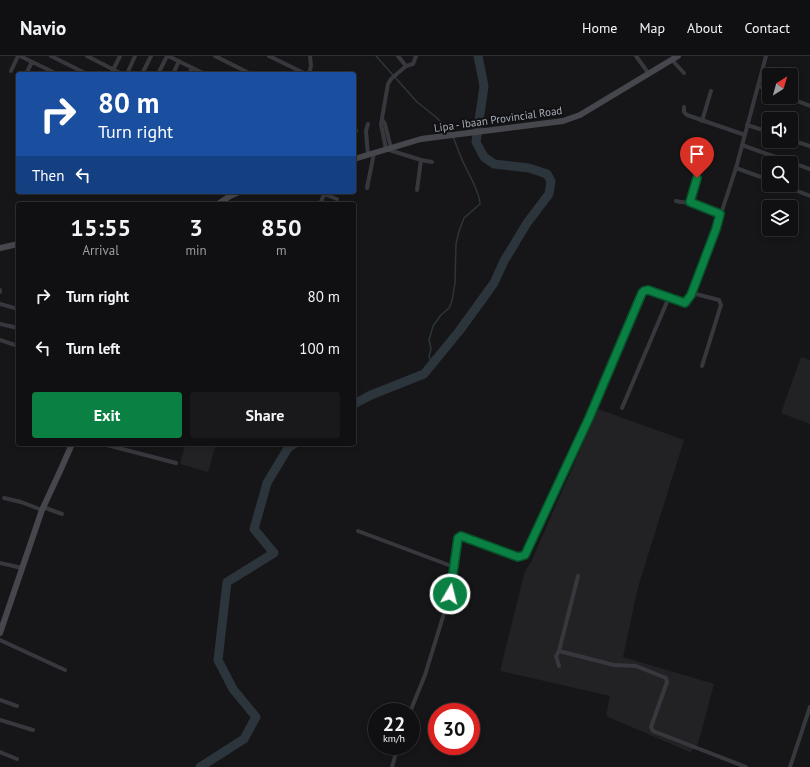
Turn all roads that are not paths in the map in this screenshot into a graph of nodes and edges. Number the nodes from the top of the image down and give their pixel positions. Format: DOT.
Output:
graph roads {
  1 [pos="19,56"];
  2 [pos="51,56"];
  3 [pos="87,56"];
  4 [pos="120,56"];
  5 [pos="135,56"];
  6 [pos="151,56"];
  7 [pos="168,56"];
  8 [pos="215,56"];
  9 [pos="269,56"];
  10 [pos="310,56"];
  11 [pos="398,56"];
  12 [pos="416,56"];
  13 [pos="636,56"];
  14 [pos="678,56"];
  15 [pos="766,56"];
  16 [pos="672,60"];
  17 [pos="179,61"];
  18 [pos="32,62"];
  19 [pos="406,66"];
  20 [pos="192,68"];
  21 [pos="46,69"];
  22 [pos="11,71"];
  23 [pos="27,72"];
  24 [pos="44,72"];
  25 [pos="52,72"];
  26 [pos="83,72"];
  27 [pos="112,72"];
  28 [pos="127,72"];
  29 [pos="143,72"];
  30 [pos="159,72"];
  31 [pos="174,72"];
  32 [pos="190,72"];
  33 [pos="201,72"];
  34 [pos="247,72"];
  35 [pos="303,72"];
  36 [pos="308,72"];
  37 [pos="684,73"];
  38 [pos="649,74"];
  39 [pos="758,86"];
  40 [pos="762,87"];
  41 [pos="711,91"];
  42 [pos="798,101"];
  43 [pos="810,106"];
  44 [pos="684,107"];
  45 [pos="702,120"];
  46 [pos="368,124"];
  47 [pos="747,125"];
  48 [pos="762,130"];
  49 [pos="745,135"];
  50 [pos="798,142"];
  51 [pos="742,145"];
  52 [pos="810,146"];
  53 [pos="388,148"];
  54 [pos="371,154"];
  55 [pos="356,158"];
  56 [pos="421,160"];
  57 [pos="432,162"];
  58 [pos="736,168"];
  59 [pos="810,169"];
  60 [pos="762,177"];
  61 [pos="697,178"];
  62 [pos="367,188"];
  63 [pos="417,190"];
  64 [pos="798,191"];
  65 [pos="326,194"];
  66 [pos="810,196"];
  67 [pos="337,199"];
  68 [pos="676,201"];
  69 [pos="690,202"];
  70 [pos="720,214"];
  71 [pos="16,244"];
  72 [pos="0,248"];
  73 [pos="692,293"];
  74 [pos="669,297"];
  75 [pos="0,304"];
  76 [pos="16,308"];
  77 [pos="0,324"];
  78 [pos="16,328"];
  79 [pos="0,340"];
  80 [pos="16,345"];
  81 [pos="702,366"];
  82 [pos="622,408"];
  83 [pos="71,446"];
  84 [pos="111,446"];
  85 [pos="176,463"];
  86 [pos="4,498"];
  87 [pos="42,509"];
  88 [pos="62,514"];
  89 [pos="358,531"];
  90 [pos="0,562"];
  91 [pos="454,567"];
  92 [pos="22,568"];
  93 [pos="578,576"];
  94 [pos="0,633"];
  95 [pos="0,640"];
  96 [pos="559,651"];
  97 [pos="559,666"];
  98 [pos="65,670"];
  99 [pos="0,700"];
  100 [pos="414,703"];
  101 [pos="17,706"];
  102 [pos="810,707"];
  103 [pos="0,720"];
  104 [pos="33,730"];
  105 [pos="0,752"];
  106 [pos="395,755"];
  107 [pos="17,759"];
  108 [pos="392,767"];
  109 [pos="746,767"];
  110 [pos="790,767"];
  1 -- 18 [label="street"];
  1 -- 22 [label="street"];
  2 -- 26 [label="street"];
  3 -- 27 [label="street"];
  4 -- 27 [label="street"];
  5 -- 28 [label="street"];
  6 -- 29 [label="street"];
  7 -- 17 [label="street"];
  7 -- 30 [label="street"];
  8 -- 34 [label="street"];
  9 -- 35 [label="street"];
  10 -- 36 [label="street"];
  11 -- 19 [label="street"];
  12 -- 19 [label="street"];
  13 -- 38 [label="street"];
  14 -- 16 [label="main road, Lipa - Ibaan Provincial Road"];
  15 -- 39 [label="street"];
  16 -- 37 [label="street"];
  16 -- 38 [label="main road, Lipa - Ibaan Provincial Road"];
  17 -- 20 [label="street"];
  17 -- 31 [label="street"];
  18 -- 21 [label="street"];
  18 -- 23 [label="street"];
  19 -- 53 [label="street"];
  20 -- 32 [label="street"];
  20 -- 33 [label="street"];
  21 -- 24 [label="street"];
  21 -- 25 [label="street"];
  38 -- 53 [label="main road, Lipa - Ibaan Provincial Road"];
  39 -- 40 [label="street"];
  39 -- 47 [label="street"];
  41 -- 45 [label="street"];
  42 -- 43 [label="street"];
  44 -- 45 [label="street"];
  45 -- 49 [label="street"];
  46 -- 54 [label="street"];
  47 -- 48 [label="street"];
  47 -- 49 [label="street"];
  49 -- 51 [label="street"];
  50 -- 52 [label="street"];
  51 -- 58 [label="street"];
  51 -- 59 [label="street"];
  53 -- 54 [label="main road, Lipa - Ibaan Provincial Road"];
  53 -- 56 [label="street"];
  54 -- 55 [label="main road, Lipa - Ibaan Provincial Road"];
  54 -- 62 [label="street"];
  56 -- 57 [label="street"];
  56 -- 63 [label="street"];
  58 -- 60 [label="street"];
  58 -- 70 [label="street"];
  61 -- 69 [label="street"];
  64 -- 66 [label="street"];
  65 -- 67 [label="street"];
  68 -- 69 [label="street"];
  69 -- 70 [label="street"];
  70 -- 73 [label="street"];
  71 -- 72 [label="main road"];
  73 -- 74 [label="street"];
  73 -- 81 [label="street"];
  74 -- 82 [label="street"];
  74 -- 91 [label="street"];
  75 -- 76 [label="street"];
  77 -- 78 [label="street"];
  79 -- 80 [label="street"];
  83 -- 87 [label="main road"];
  84 -- 85 [label="street"];
  86 -- 87 [label="street"];
  87 -- 88 [label="street"];
  87 -- 92 [label="main road"];
  89 -- 91 [label="street"];
  90 -- 92 [label="street"];
  91 -- 100 [label="street"];
  92 -- 94 [label="main road"];
  93 -- 96 [label="street"];
  95 -- 98 [label="street"];
  96 -- 97 [label="street"];
  96 -- 109 [label="street"];
  99 -- 101 [label="street"];
  102 -- 110 [label="street"];
  103 -- 104 [label="street"];
  105 -- 107 [label="street"];
  106 -- 108 [label="street"];
}
